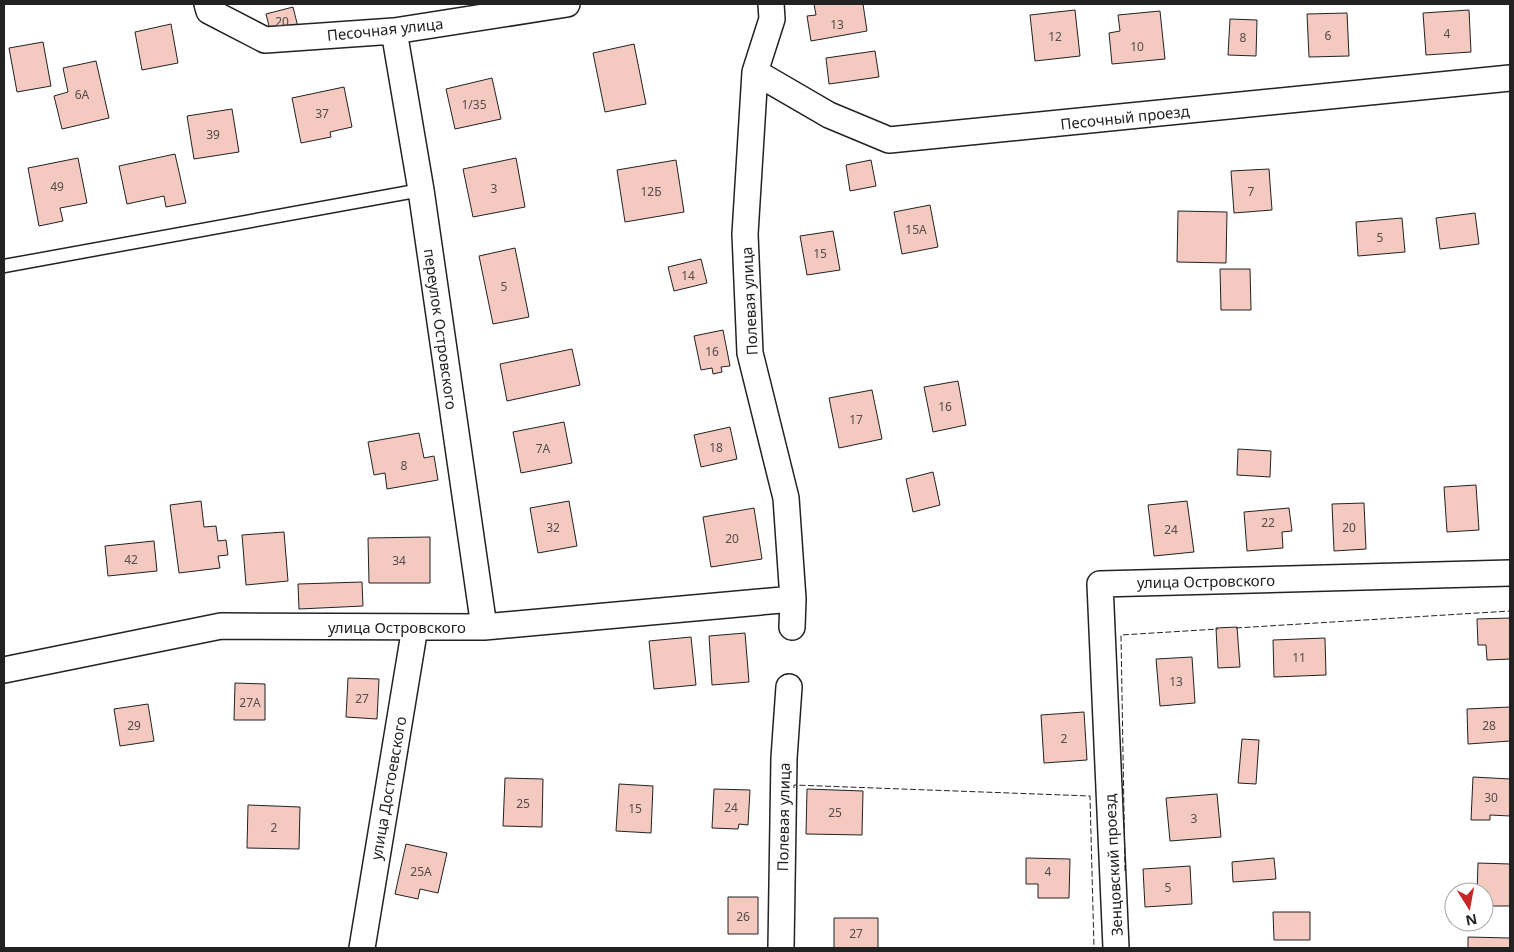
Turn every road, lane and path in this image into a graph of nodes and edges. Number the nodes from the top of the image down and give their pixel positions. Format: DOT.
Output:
graph roads {
  1 [pos="567,4"];
  2 [pos="771,4"];
  3 [pos="208,7"];
  4 [pos="394,31"];
  5 [pos="755,72"];
  6 [pos="1510,78"];
  7 [pos="421,190"];
  8 [pos="4,266"];
  9 [pos="1510,573"];
  10 [pos="793,599"];
  11 [pos="415,627"];
  12 [pos="484,627"];
  13 [pos="792,627"];
  14 [pos="4,670"];
  15 [pos="789,687"];
  16 [pos="1109,782"];
  17 [pos="362,948"];
  18 [pos="781,948"];
  19 [pos="1116,948"];
  1 -- 4 [label="street, Песочная улица"];
  2 -- 5 [label="street, Полевая улица"];
  3 -- 4 [label="street, Песочная улица"];
  4 -- 7 [label="street, переулок Островского"];
  5 -- 6 [label="street, Песочный проезд"];
  5 -- 10 [label="street, Полевая улица"];
  7 -- 8 [label="lane"];
  7 -- 12 [label="street, переулок Островского"];
  9 -- 16 [label="street, улица Островского"];
  10 -- 12 [label="street, улица Островского"];
  10 -- 13 [label="street, Полевая улица"];
  11 -- 12 [label="street, улица Островского"];
  11 -- 14 [label="street, улица Островского"];
  11 -- 17 [label="street, улица Достоевского"];
  15 -- 18 [label="street, Полевая улица"];
  16 -- 19 [label="street, Зенцовский проезд"];
}
